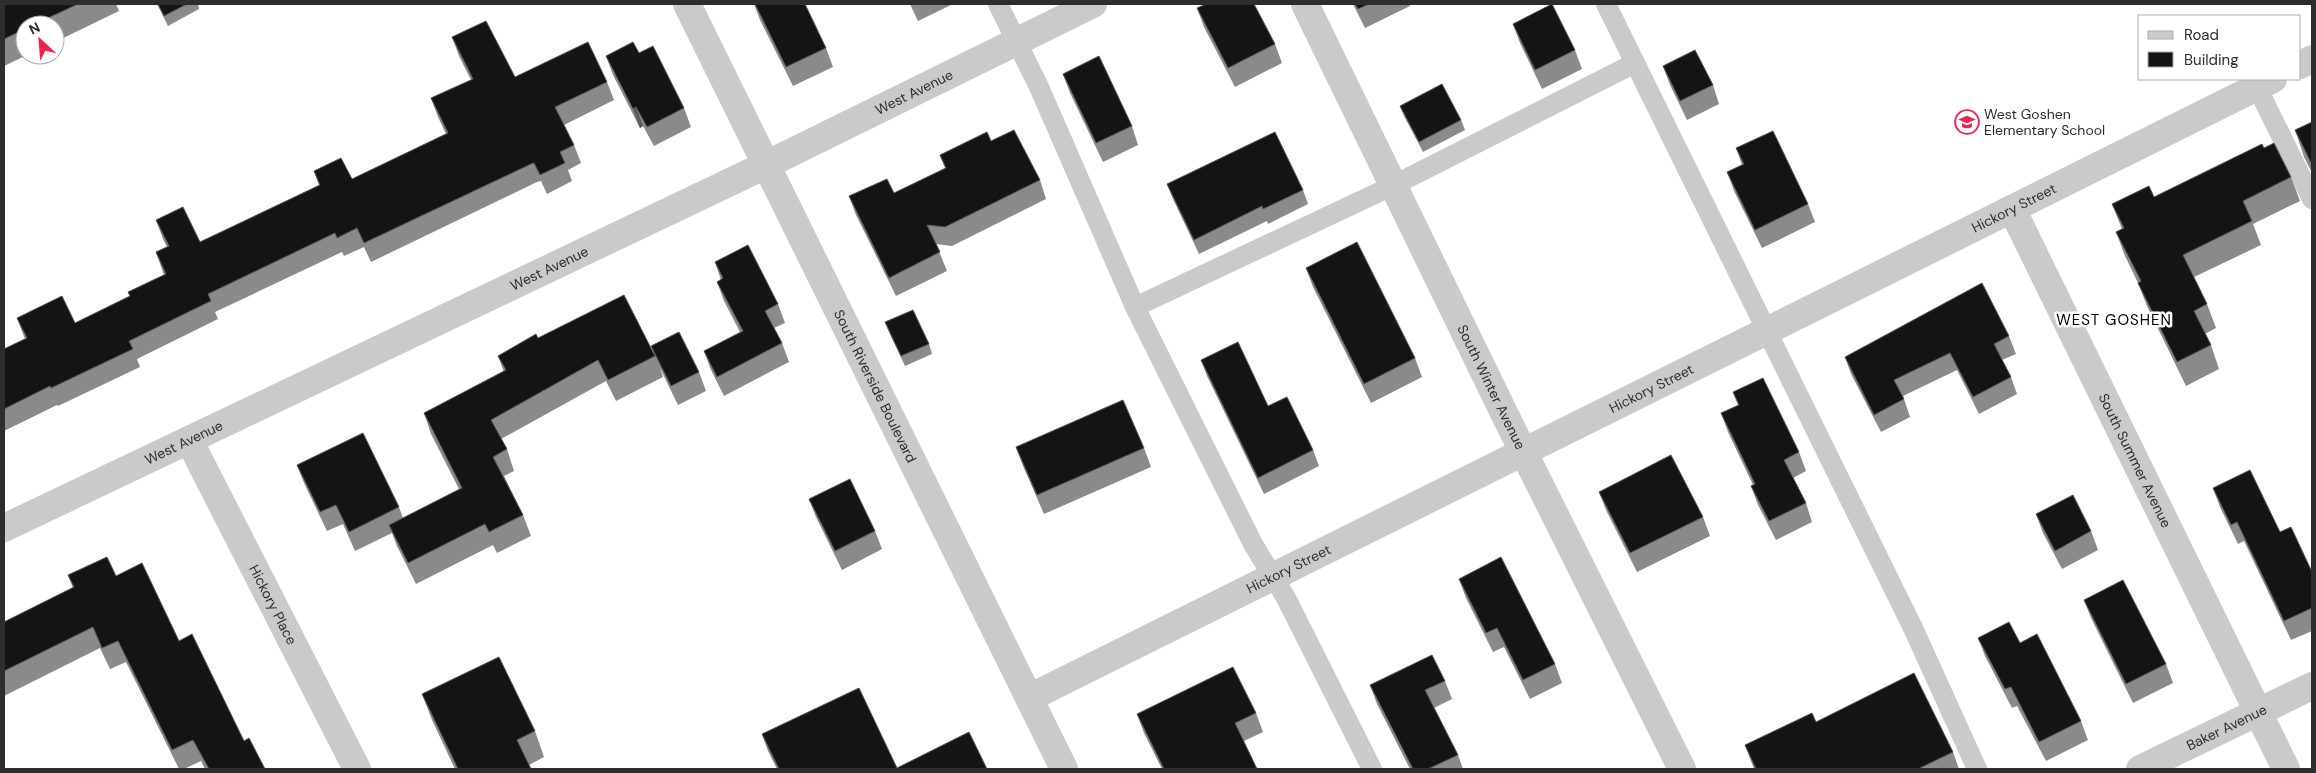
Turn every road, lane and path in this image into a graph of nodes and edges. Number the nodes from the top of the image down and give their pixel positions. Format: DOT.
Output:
graph roads {
  1 [pos="687,4"];
  2 [pos="998,4"];
  3 [pos="1093,4"];
  4 [pos="1305,4"];
  5 [pos="1606,4"];
  6 [pos="1016,41"];
  7 [pos="1635,63"];
  8 [pos="2265,83"];
  9 [pos="766,164"];
  10 [pos="1392,186"];
  11 [pos="2312,199"];
  12 [pos="2012,209"];
  13 [pos="1135,307"];
  14 [pos="1767,330"];
  15 [pos="189,440"];
  16 [pos="1524,452"];
  17 [pos="4,528"];
  18 [pos="1273,577"];
  19 [pos="2312,686"];
  20 [pos="1029,698"];
  21 [pos="2259,712"];
  22 [pos="357,769"];
  23 [pos="1064,769"];
  24 [pos="1372,769"];
  25 [pos="1682,769"];
  26 [pos="1977,769"];
  27 [pos="2140,769"];
  28 [pos="2286,769"];
  1 -- 9 [label="street, South Riverside Boulevard"];
  2 -- 6 [label="lane"];
  3 -- 6 [label="street, West Avenue"];
  4 -- 10 [label="street, South Winter Avenue"];
  5 -- 7 [label="lane"];
  6 -- 9 [label="street, West Avenue"];
  6 -- 13 [label="lane"];
  7 -- 10 [label="lane"];
  7 -- 14 [label="lane"];
  8 -- 11 [label="lane"];
  8 -- 12 [label="street, Hickory Street"];
  9 -- 15 [label="street, West Avenue"];
  9 -- 20 [label="street, South Riverside Boulevard"];
  10 -- 13 [label="lane"];
  10 -- 16 [label="street, South Winter Avenue"];
  12 -- 14 [label="street, Hickory Street"];
  12 -- 21 [label="street, South Summer Avenue"];
  13 -- 18 [label="lane"];
  14 -- 16 [label="street, Hickory Street"];
  14 -- 26 [label="lane"];
  15 -- 17 [label="street, West Avenue"];
  15 -- 22 [label="street, Hickory Place"];
  16 -- 18 [label="street, Hickory Street"];
  16 -- 25 [label="street, South Winter Avenue"];
  18 -- 20 [label="street, Hickory Street"];
  18 -- 24 [label="lane"];
  19 -- 21 [label="street, Baker Avenue"];
  20 -- 23 [label="street, South Riverside Boulevard"];
  21 -- 27 [label="street, Baker Avenue"];
  21 -- 28 [label="street, South Summer Avenue"];
}
